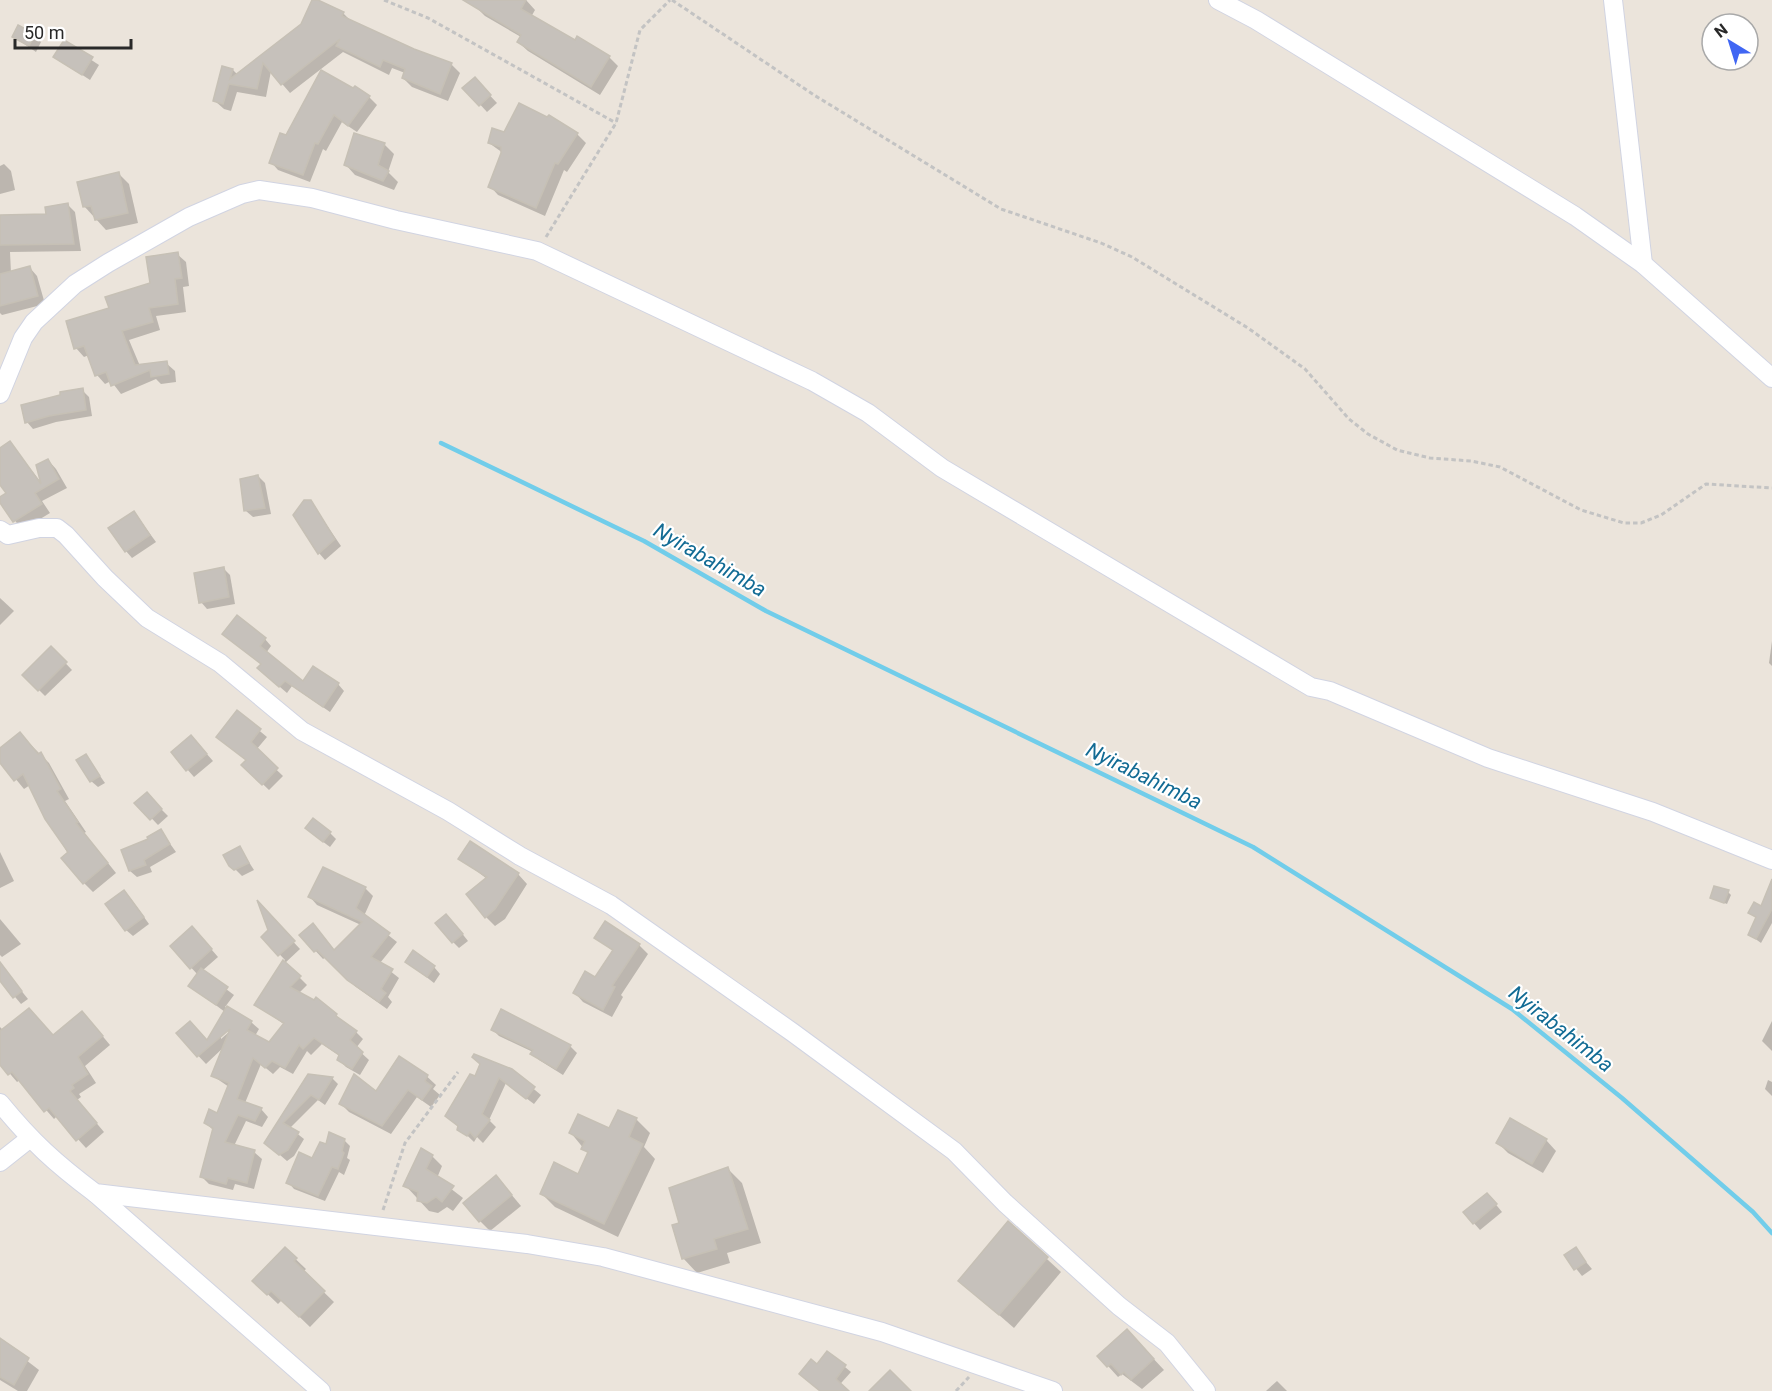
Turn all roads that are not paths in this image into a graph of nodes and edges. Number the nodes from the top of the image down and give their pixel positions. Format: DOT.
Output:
graph roads {
  1 [pos="1218,0"];
  2 [pos="1613,0"];
  3 [pos="1643,264"];
  4 [pos="1772,378"];
  5 [pos="0,394"];
  6 [pos="0,530"];
  7 [pos="1772,860"];
  8 [pos="0,1103"];
  9 [pos="29,1139"];
  10 [pos="0,1162"];
  11 [pos="95,1193"];
  12 [pos="321,1391"];
  13 [pos="1053,1391"];
  14 [pos="1206,1391"];
  1 -- 3 [label="street"];
  2 -- 3 [label="street"];
  3 -- 4 [label="street"];
  5 -- 7 [label="street"];
  6 -- 14 [label="street"];
  8 -- 9 [label="street"];
  9 -- 10 [label="street"];
  9 -- 11 [label="street"];
  11 -- 12 [label="street"];
  11 -- 13 [label="street"];
}
